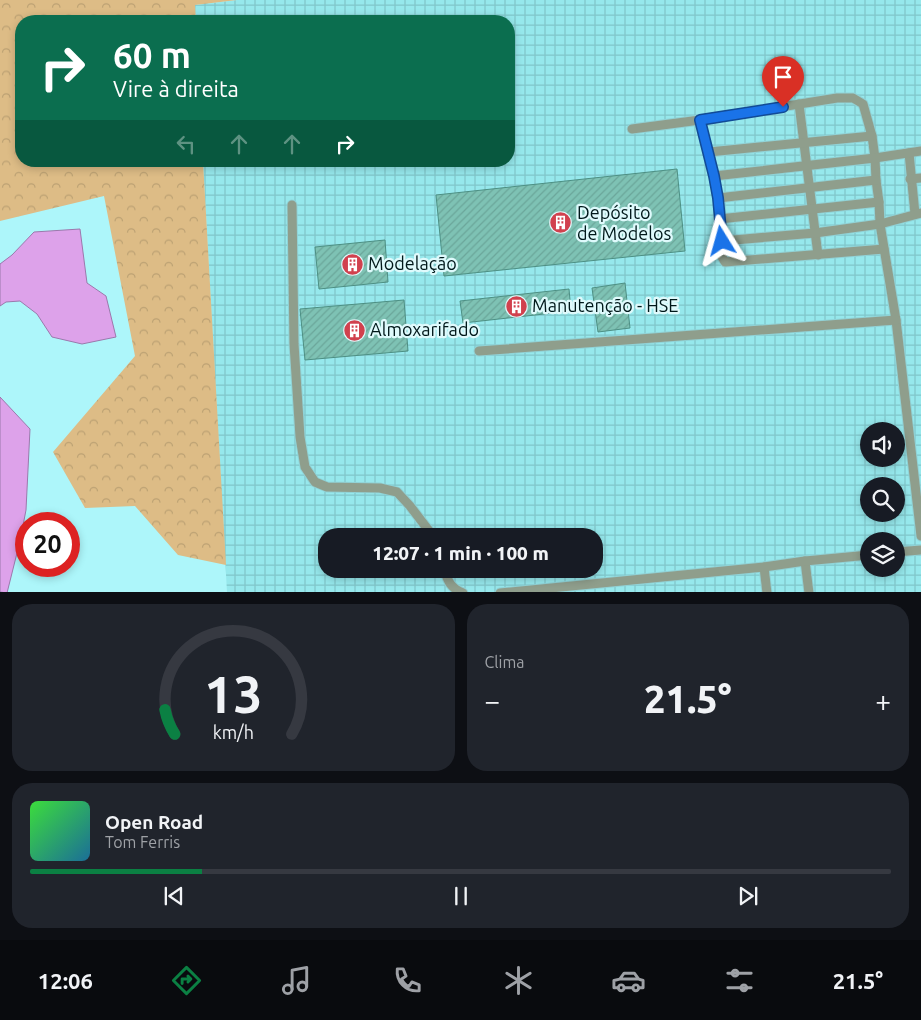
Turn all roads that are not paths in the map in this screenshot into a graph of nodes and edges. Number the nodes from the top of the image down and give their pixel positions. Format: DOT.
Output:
graph roads {
  1 [pos="799,104"];
  2 [pos="700,120"];
  3 [pos="632,129"];
  4 [pos="872,136"];
  5 [pos="804,142"];
  6 [pos="709,152"];
  7 [pos="921,152"];
  8 [pos="908,153"];
  9 [pos="875,158"];
  10 [pos="806,165"];
  11 [pos="714,176"];
  12 [pos="921,178"];
  13 [pos="910,179"];
  14 [pos="876,180"];
  15 [pos="809,188"];
  16 [pos="718,198"];
  17 [pos="879,202"];
  18 [pos="292,205"];
  19 [pos="813,209"];
  20 [pos="918,213"];
  21 [pos="719,219"];
  22 [pos="880,224"];
  23 [pos="815,233"];
  24 [pos="722,241"];
  25 [pos="884,248"];
  26 [pos="818,255"];
  27 [pos="896,320"];
  28 [pos="480,351"];
  29 [pos="427,528"];
  30 [pos="921,536"];
  31 [pos="921,550"];
  32 [pos="905,551"];
  33 [pos="860,556"];
  34 [pos="805,561"];
  35 [pos="764,567"];
  36 [pos="447,578"];
  37 [pos="463,592"];
  38 [pos="500,592"];
  39 [pos="767,592"];
  40 [pos="809,592"];
  1 -- 2 [label="lane"];
  1 -- 4 [label="lane"];
  1 -- 5 [label="lane"];
  2 -- 3 [label="lane"];
  2 -- 6 [label="lane"];
  4 -- 5 [label="lane"];
  4 -- 9 [label="lane"];
  5 -- 6 [label="lane"];
  5 -- 10 [label="lane"];
  6 -- 11 [label="lane"];
  7 -- 8 [label="lane"];
  8 -- 9 [label="lane"];
  8 -- 13 [label="lane"];
  9 -- 10 [label="lane"];
  9 -- 14 [label="lane"];
  10 -- 11 [label="lane"];
  10 -- 15 [label="lane"];
  11 -- 16 [label="lane"];
  12 -- 13 [label="lane"];
  13 -- 20 [label="lane"];
  14 -- 15 [label="lane"];
  14 -- 17 [label="lane"];
  15 -- 16 [label="lane"];
  15 -- 19 [label="lane"];
  16 -- 21 [label="lane"];
  17 -- 19 [label="lane"];
  17 -- 22 [label="lane"];
  18 -- 29 [label="lane"];
  19 -- 21 [label="lane"];
  19 -- 23 [label="lane"];
  20 -- 22 [label="lane"];
  21 -- 24 [label="lane"];
  22 -- 23 [label="lane"];
  22 -- 25 [label="lane"];
  23 -- 24 [label="lane"];
  23 -- 26 [label="lane"];
  24 -- 26 [label="lane"];
  25 -- 26 [label="lane"];
  25 -- 27 [label="lane"];
  27 -- 28 [label="lane"];
  27 -- 30 [label="lane"];
  31 -- 32 [label="lane"];
  33 -- 34 [label="lane"];
  34 -- 35 [label="lane"];
  34 -- 40 [label="lane"];
  35 -- 38 [label="lane"];
  35 -- 39 [label="lane"];
  36 -- 37 [label="lane"];
}
